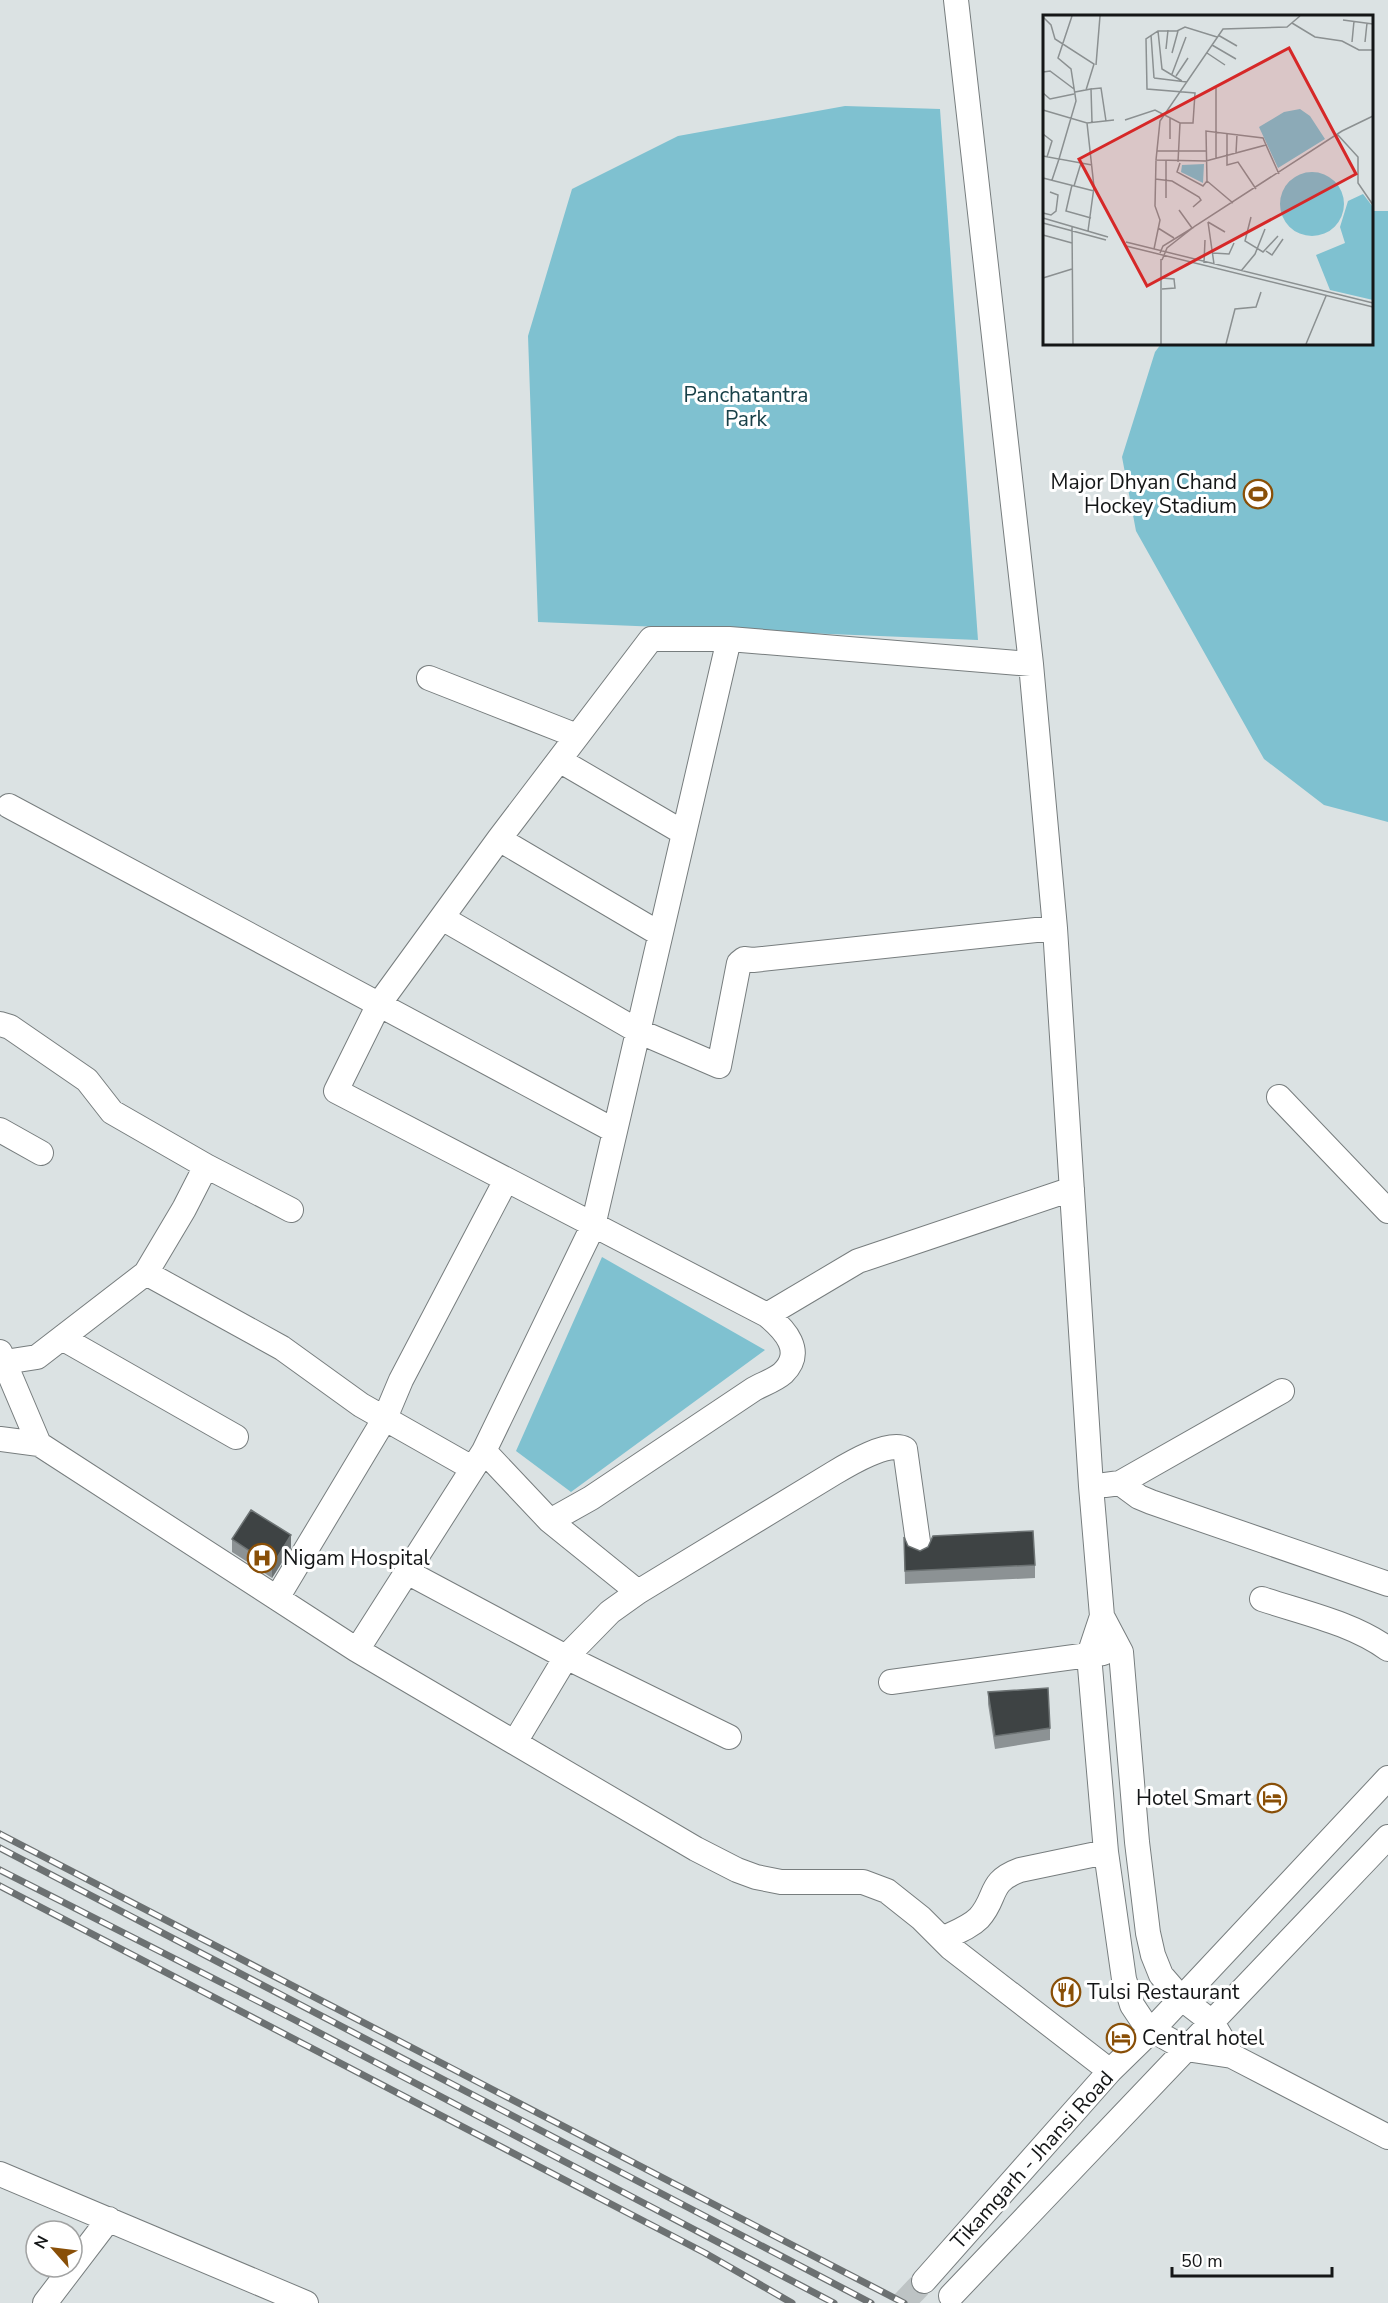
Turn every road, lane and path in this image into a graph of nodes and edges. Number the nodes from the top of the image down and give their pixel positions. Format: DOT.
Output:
graph roads {
  1 [pos="956,0"];
  2 [pos="729,639"];
  3 [pos="1031,664"];
  4 [pos="429,678"];
  5 [pos="577,736"];
  6 [pos="559,760"];
  7 [pos="9,806"];
  8 [pos="684,833"];
  9 [pos="499,839"];
  10 [pos="442,918"];
  11 [pos="1055,928"];
  12 [pos="660,934"];
  13 [pos="379,1004"];
  14 [pos="0,1024"];
  15 [pos="638,1031"];
  16 [pos="1279,1097"];
  17 [pos="0,1130"];
  18 [pos="615,1131"];
  19 [pos="41,1153"];
  20 [pos="206,1166"];
  21 [pos="506,1180"];
  22 [pos="1072,1189"];
  23 [pos="291,1210"];
  24 [pos="1388,1211"];
  25 [pos="593,1226"];
  26 [pos="147,1273"];
  27 [pos="767,1315"];
  28 [pos="62,1338"];
  29 [pos="2,1360"];
  30 [pos="1282,1391"];
  31 [pos="385,1418"];
  32 [pos="236,1437"];
  33 [pos="0,1439"];
  34 [pos="39,1444"];
  35 [pos="478,1460"];
  36 [pos="1120,1483"];
  37 [pos="1091,1486"];
  38 [pos="550,1521"];
  39 [pos="920,1549"];
  40 [pos="407,1572"];
  41 [pos="1388,1584"];
  42 [pos="638,1592"];
  43 [pos="278,1598"];
  44 [pos="1262,1599"];
  45 [pos="1102,1616"];
  46 [pos="1388,1649"];
  47 [pos="357,1650"];
  48 [pos="1121,1652"];
  49 [pos="1089,1655"];
  50 [pos="566,1657"];
  51 [pos="891,1682"];
  52 [pos="729,1737"];
  53 [pos="514,1742"];
  54 [pos="1388,1778"];
  55 [pos="1388,1837"];
  56 [pos="1106,1852"];
  57 [pos="942,1939"];
  58 [pos="1181,1998"];
  59 [pos="1212,2022"];
  60 [pos="1152,2030"];
  61 [pos="1186,2049"];
  62 [pos="1232,2056"];
  63 [pos="1110,2071"];
  64 [pos="1388,2137"];
  65 [pos="0,2174"];
  66 [pos="109,2219"];
  67 [pos="924,2281"];
  68 [pos="951,2296"];
  69 [pos="45,2303"];
  70 [pos="306,2303"];
  1 -- 3 [label="street"];
  2 -- 3 [label="street"];
  2 -- 5 [label="street"];
  2 -- 8 [label="street"];
  3 -- 11 [label="street"];
  4 -- 5 [label="street"];
  5 -- 6 [label="street"];
  6 -- 8 [label="street"];
  6 -- 9 [label="street"];
  7 -- 13 [label="street"];
  8 -- 12 [label="street"];
  9 -- 10 [label="street"];
  9 -- 12 [label="street"];
  10 -- 13 [label="street"];
  10 -- 15 [label="street"];
  11 -- 15 [label="street"];
  11 -- 22 [label="street"];
  12 -- 15 [label="street"];
  13 -- 18 [label="street"];
  13 -- 21 [label="street"];
  14 -- 20 [label="street"];
  15 -- 18 [label="street"];
  16 -- 24 [label="street"];
  17 -- 19 [label="street"];
  18 -- 25 [label="street"];
  20 -- 23 [label="street"];
  20 -- 26 [label="street"];
  21 -- 25 [label="street"];
  21 -- 31 [label="street"];
  22 -- 27 [label="street"];
  22 -- 37 [label="street"];
  25 -- 27 [label="street"];
  25 -- 35 [label="street"];
  26 -- 28 [label="street"];
  26 -- 31 [label="street"];
  27 -- 38 [label="street"];
  28 -- 29 [label="street"];
  28 -- 32 [label="street"];
  29 -- 34 [label="street"];
  30 -- 36 [label="street"];
  31 -- 35 [label="street"];
  31 -- 43 [label="street"];
  33 -- 34 [label="street"];
  34 -- 43 [label="street"];
  35 -- 38 [label="street"];
  35 -- 40 [label="street"];
  36 -- 37 [label="street"];
  36 -- 41 [label="street"];
  37 -- 45 [label="street"];
  38 -- 42 [label="street"];
  39 -- 42 [label="street"];
  40 -- 47 [label="street"];
  40 -- 50 [label="street"];
  42 -- 50 [label="street"];
  43 -- 47 [label="street"];
  44 -- 46 [label="street"];
  45 -- 48 [label="street"];
  45 -- 49 [label="street"];
  47 -- 53 [label="street"];
  48 -- 49 [label="street"];
  48 -- 58 [label="street"];
  49 -- 51 [label="street"];
  49 -- 56 [label="street"];
  50 -- 52 [label="street"];
  50 -- 53 [label="street"];
  53 -- 57 [label="street"];
  54 -- 58 [label="street, Tikamgarh - Jhansi Road"];
  55 -- 59 [label="street, Tikamgarh - Jhansi Road"];
  56 -- 57 [label="street"];
  56 -- 60 [label="street"];
  57 -- 63 [label="street"];
  58 -- 59 [label="street"];
  58 -- 60 [label="street, Tikamgarh - Jhansi Road"];
  59 -- 61 [label="street, Tikamgarh - Jhansi Road"];
  59 -- 62 [label="street"];
  60 -- 61 [label="street"];
  60 -- 63 [label="street, Tikamgarh - Jhansi Road"];
  61 -- 62 [label="street"];
  61 -- 68 [label="street, Tikamgarh - Jhansi Road"];
  62 -- 64 [label="street"];
  63 -- 67 [label="street, Tikamgarh - Jhansi Road"];
  65 -- 66 [label="street"];
  66 -- 69 [label="street"];
  66 -- 70 [label="street"];
}
